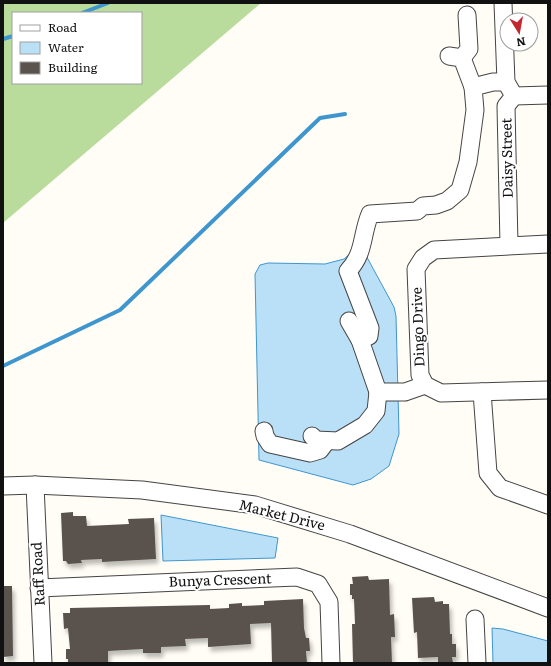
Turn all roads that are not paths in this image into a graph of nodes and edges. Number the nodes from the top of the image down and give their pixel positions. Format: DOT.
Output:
graph roads {
  1 [pos="502,3"];
  2 [pos="467,15"];
  3 [pos="473,87"];
  4 [pos="510,89"];
  5 [pos="548,95"];
  6 [pos="548,244"];
  7 [pos="509,245"];
  8 [pos="349,321"];
  9 [pos="360,340"];
  10 [pos="425,385"];
  11 [pos="548,390"];
  12 [pos="378,392"];
  13 [pos="482,392"];
  14 [pos="264,431"];
  15 [pos="35,485"];
  16 [pos="3,486"];
  17 [pos="548,504"];
  18 [pos="39,588"];
  19 [pos="548,608"];
  20 [pos="475,619"];
  21 [pos="43,663"];
  22 [pos="331,663"];
  23 [pos="477,663"];
  1 -- 4 [label="street, Daisy Street"];
  2 -- 3 [label="street"];
  3 -- 4 [label="street"];
  3 -- 9 [label="street"];
  4 -- 5 [label="street"];
  4 -- 7 [label="street, Daisy Street"];
  6 -- 7 [label="street, Dingo Drive"];
  7 -- 10 [label="street, Dingo Drive"];
  8 -- 9 [label="street"];
  9 -- 12 [label="street"];
  10 -- 12 [label="street"];
  10 -- 13 [label="street, Dingo Drive"];
  11 -- 13 [label="street, Dingo Drive"];
  12 -- 14 [label="street"];
  13 -- 17 [label="street"];
  15 -- 16 [label="street, Market Drive"];
  15 -- 18 [label="street, Raff Road"];
  15 -- 19 [label="street, Market Drive"];
  18 -- 21 [label="street, Raff Road"];
  18 -- 22 [label="street, Bunya Crescent"];
  20 -- 23 [label="street"];
}
